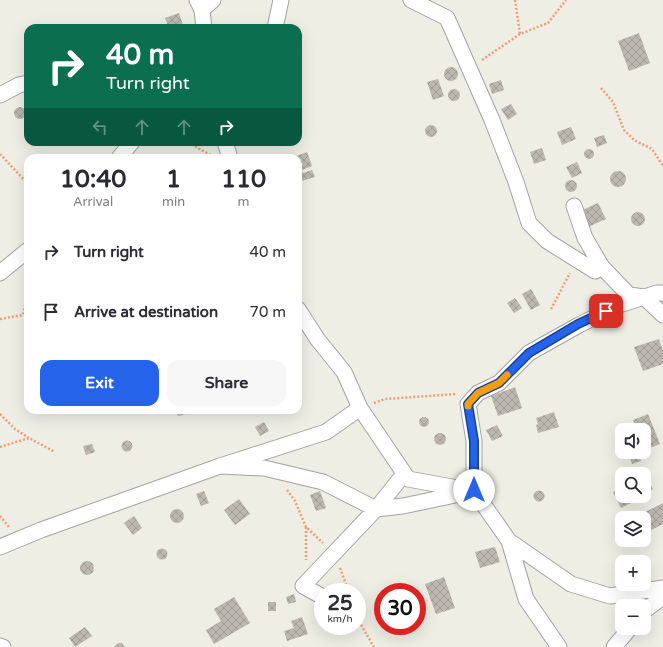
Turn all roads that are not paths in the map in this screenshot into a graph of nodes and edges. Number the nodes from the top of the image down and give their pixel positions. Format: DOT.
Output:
graph roads {
  1 [pos="213,0"];
  2 [pos="281,0"];
  3 [pos="411,0"];
  4 [pos="199,5"];
  5 [pos="203,24"];
  6 [pos="276,24"];
  7 [pos="24,83"];
  8 [pos="0,95"];
  9 [pos="574,206"];
  10 [pos="24,253"];
  11 [pos="602,267"];
  12 [pos="0,273"];
  13 [pos="663,293"];
  14 [pos="644,297"];
  15 [pos="302,315"];
  16 [pos="663,315"];
  17 [pos="360,408"];
  18 [pos="220,466"];
  19 [pos="404,474"];
  20 [pos="474,490"];
  21 [pos="376,509"];
  22 [pos="509,540"];
  23 [pos="0,547"];
  24 [pos="663,588"];
  25 [pos="314,592"];
  26 [pos="663,597"];
  27 [pos="651,606"];
  28 [pos="624,635"];
  29 [pos="0,646"];
  30 [pos="3,647"];
  31 [pos="559,647"];
  32 [pos="614,647"];
  1 -- 4 [label="street"];
  2 -- 6 [label="street"];
  3 -- 11 [label="street"];
  4 -- 5 [label="street"];
  7 -- 8 [label="street"];
  9 -- 11 [label="street"];
  10 -- 12 [label="street"];
  11 -- 14 [label="street"];
  13 -- 14 [label="street"];
  14 -- 16 [label="street"];
  14 -- 20 [label="street"];
  15 -- 17 [label="street"];
  17 -- 18 [label="street"];
  17 -- 19 [label="street"];
  18 -- 21 [label="street"];
  18 -- 23 [label="street"];
  19 -- 20 [label="street"];
  19 -- 21 [label="street"];
  20 -- 21 [label="street"];
  20 -- 22 [label="street"];
  21 -- 25 [label="street"];
  22 -- 24 [label="street"];
  22 -- 31 [label="street"];
  26 -- 27 [label="street"];
  28 -- 32 [label="street"];
  29 -- 30 [label="street"];
}
